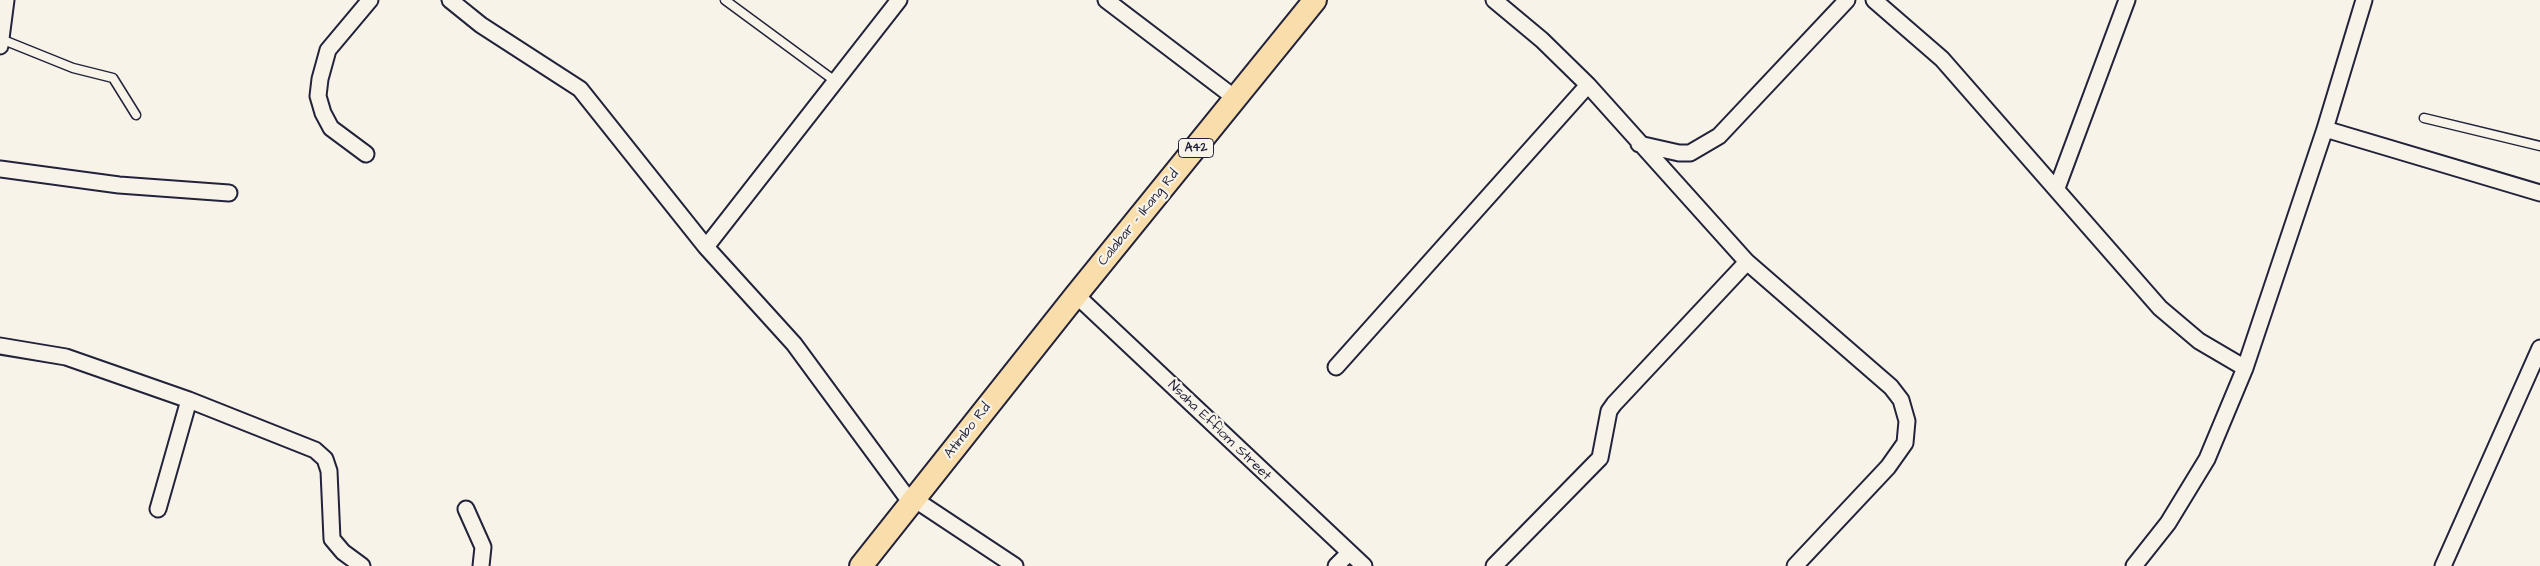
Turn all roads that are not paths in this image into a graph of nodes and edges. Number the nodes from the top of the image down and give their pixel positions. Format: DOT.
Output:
graph roads {
  1 [pos="6,0"];
  2 [pos="370,0"];
  3 [pos="450,0"];
  4 [pos="725,0"];
  5 [pos="899,0"];
  6 [pos="1106,0"];
  7 [pos="1315,0"];
  8 [pos="1494,0"];
  9 [pos="1847,0"];
  10 [pos="1874,0"];
  11 [pos="2127,0"];
  12 [pos="2364,0"];
  13 [pos="0,43"];
  14 [pos="835,81"];
  15 [pos="1588,85"];
  16 [pos="1236,98"];
  17 [pos="136,115"];
  18 [pos="2424,118"];
  19 [pos="2325,129"];
  20 [pos="1639,144"];
  21 [pos="2540,146"];
  22 [pos="366,154"];
  23 [pos="0,168"];
  24 [pos="2057,188"];
  25 [pos="229,193"];
  26 [pos="2540,193"];
  27 [pos="706,247"];
  28 [pos="1746,262"];
  29 [pos="1076,295"];
  30 [pos="0,346"];
  31 [pos="2540,348"];
  32 [pos="1336,367"];
  33 [pos="2245,368"];
  34 [pos="189,400"];
  35 [pos="913,501"];
  36 [pos="158,509"];
  37 [pos="466,509"];
  38 [pos="1349,553"];
  39 [pos="362,566"];
  40 [pos="481,566"];
  41 [pos="861,566"];
  42 [pos="1015,566"];
  43 [pos="1336,566"];
  44 [pos="1364,566"];
  45 [pos="1494,566"];
  46 [pos="1795,566"];
  47 [pos="2134,566"];
  48 [pos="2443,566"];
  1 -- 13 [label="street"];
  2 -- 22 [label="street"];
  3 -- 27 [label="street"];
  4 -- 14 [label="lane"];
  5 -- 14 [label="street"];
  6 -- 16 [label="street"];
  7 -- 16 [label="main road, Calabar - Ikang Rd / A42"];
  8 -- 15 [label="street"];
  9 -- 20 [label="street"];
  10 -- 24 [label="street"];
  11 -- 24 [label="street"];
  12 -- 19 [label="street"];
  13 -- 17 [label="lane"];
  14 -- 27 [label="street"];
  15 -- 20 [label="street"];
  15 -- 32 [label="street"];
  16 -- 29 [label="main road, Calabar - Ikang Rd / A42"];
  18 -- 21 [label="lane"];
  19 -- 26 [label="street"];
  19 -- 33 [label="street"];
  20 -- 28 [label="street"];
  23 -- 25 [label="street"];
  24 -- 33 [label="street"];
  27 -- 35 [label="street"];
  28 -- 45 [label="street"];
  28 -- 46 [label="street"];
  29 -- 35 [label="main road, Atimbo Rd / A42"];
  29 -- 38 [label="street, Nsaha Effiom Street"];
  30 -- 34 [label="street"];
  31 -- 48 [label="street"];
  33 -- 47 [label="street"];
  34 -- 36 [label="street"];
  34 -- 39 [label="street"];
  35 -- 41 [label="main road, Atimbo Rd / A42"];
  35 -- 42 [label="street"];
  37 -- 40 [label="street"];
  38 -- 43 [label="street"];
  38 -- 44 [label="street, Nsaha Effiom Street"];
}
